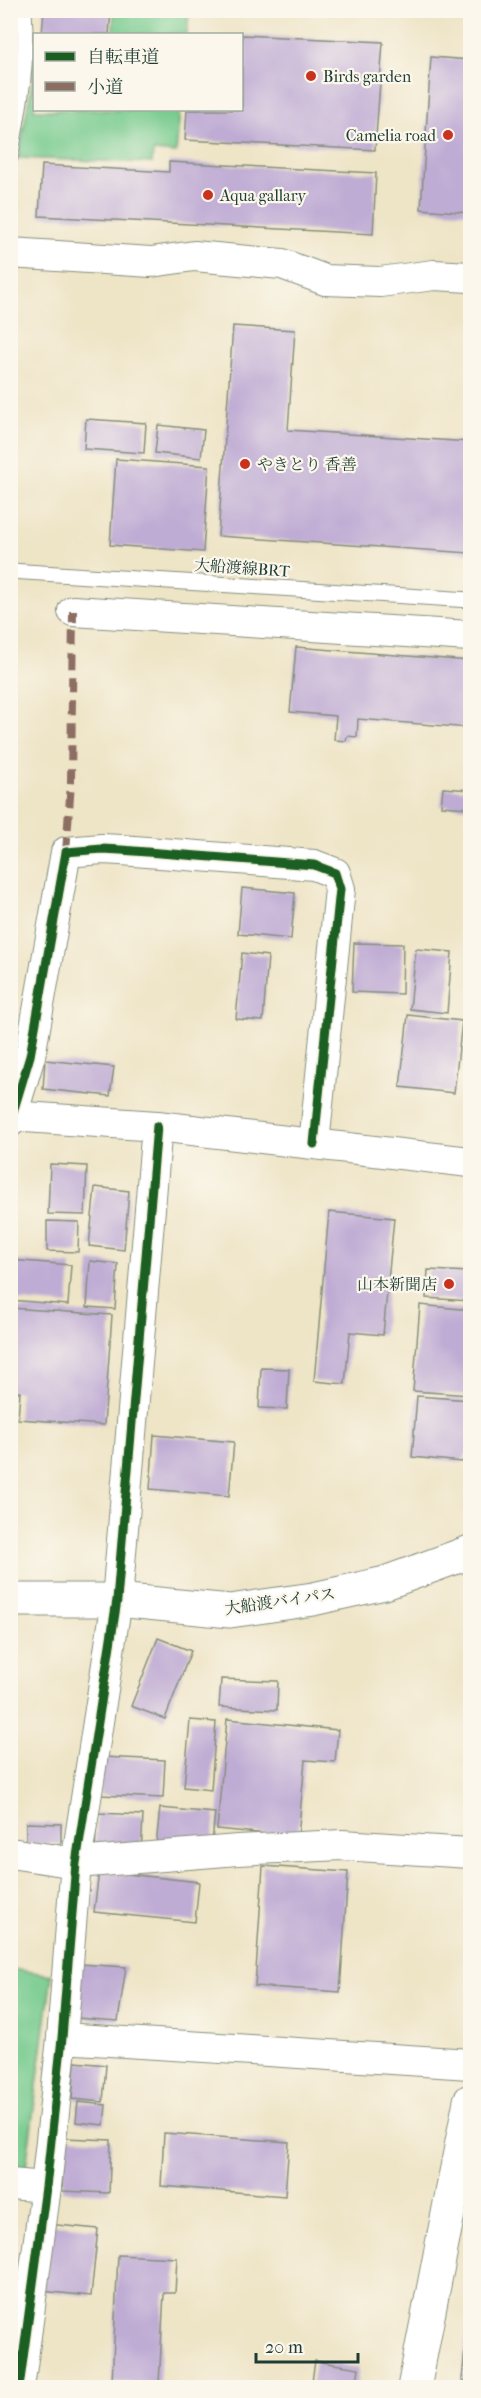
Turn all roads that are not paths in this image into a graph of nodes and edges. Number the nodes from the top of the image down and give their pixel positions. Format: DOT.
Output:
graph roads {
  1 [pos="24,10"];
  2 [pos="10,158"];
  3 [pos="10,253"];
  4 [pos="471,277"];
  5 [pos="10,571"];
  6 [pos="471,600"];
  7 [pos="73,611"];
  8 [pos="471,636"];
  9 [pos="11,1118"];
  10 [pos="157,1126"];
  11 [pos="314,1144"];
  12 [pos="471,1162"];
  13 [pos="471,1552"];
  14 [pos="10,1600"];
  15 [pos="117,1600"];
  16 [pos="10,1853"];
  17 [pos="471,1853"];
  18 [pos="76,1863"];
  19 [pos="62,2038"];
  20 [pos="471,2064"];
  21 [pos="471,2101"];
  22 [pos="10,2184"];
  23 [pos="46,2187"];
  24 [pos="20,2388"];
  25 [pos="414,2388"];
  1 -- 2 [label="lane"];
  3 -- 4 [label="street"];
  5 -- 6 [label="lane, 大船渡線BRT"];
  7 -- 8 [label="street"];
  9 -- 10 [label="street"];
  9 -- 11 [label="street"];
  10 -- 11 [label="street"];
  10 -- 15 [label="street"];
  11 -- 12 [label="street"];
  13 -- 15 [label="main road, 大船渡バイパス"];
  14 -- 15 [label="main road, 大船渡バイパス"];
  15 -- 18 [label="street"];
  16 -- 18 [label="street"];
  17 -- 18 [label="street"];
  18 -- 19 [label="street"];
  19 -- 20 [label="street"];
  19 -- 23 [label="street"];
  21 -- 25 [label="main road"];
  22 -- 23 [label="street"];
  23 -- 24 [label="street"];
}
